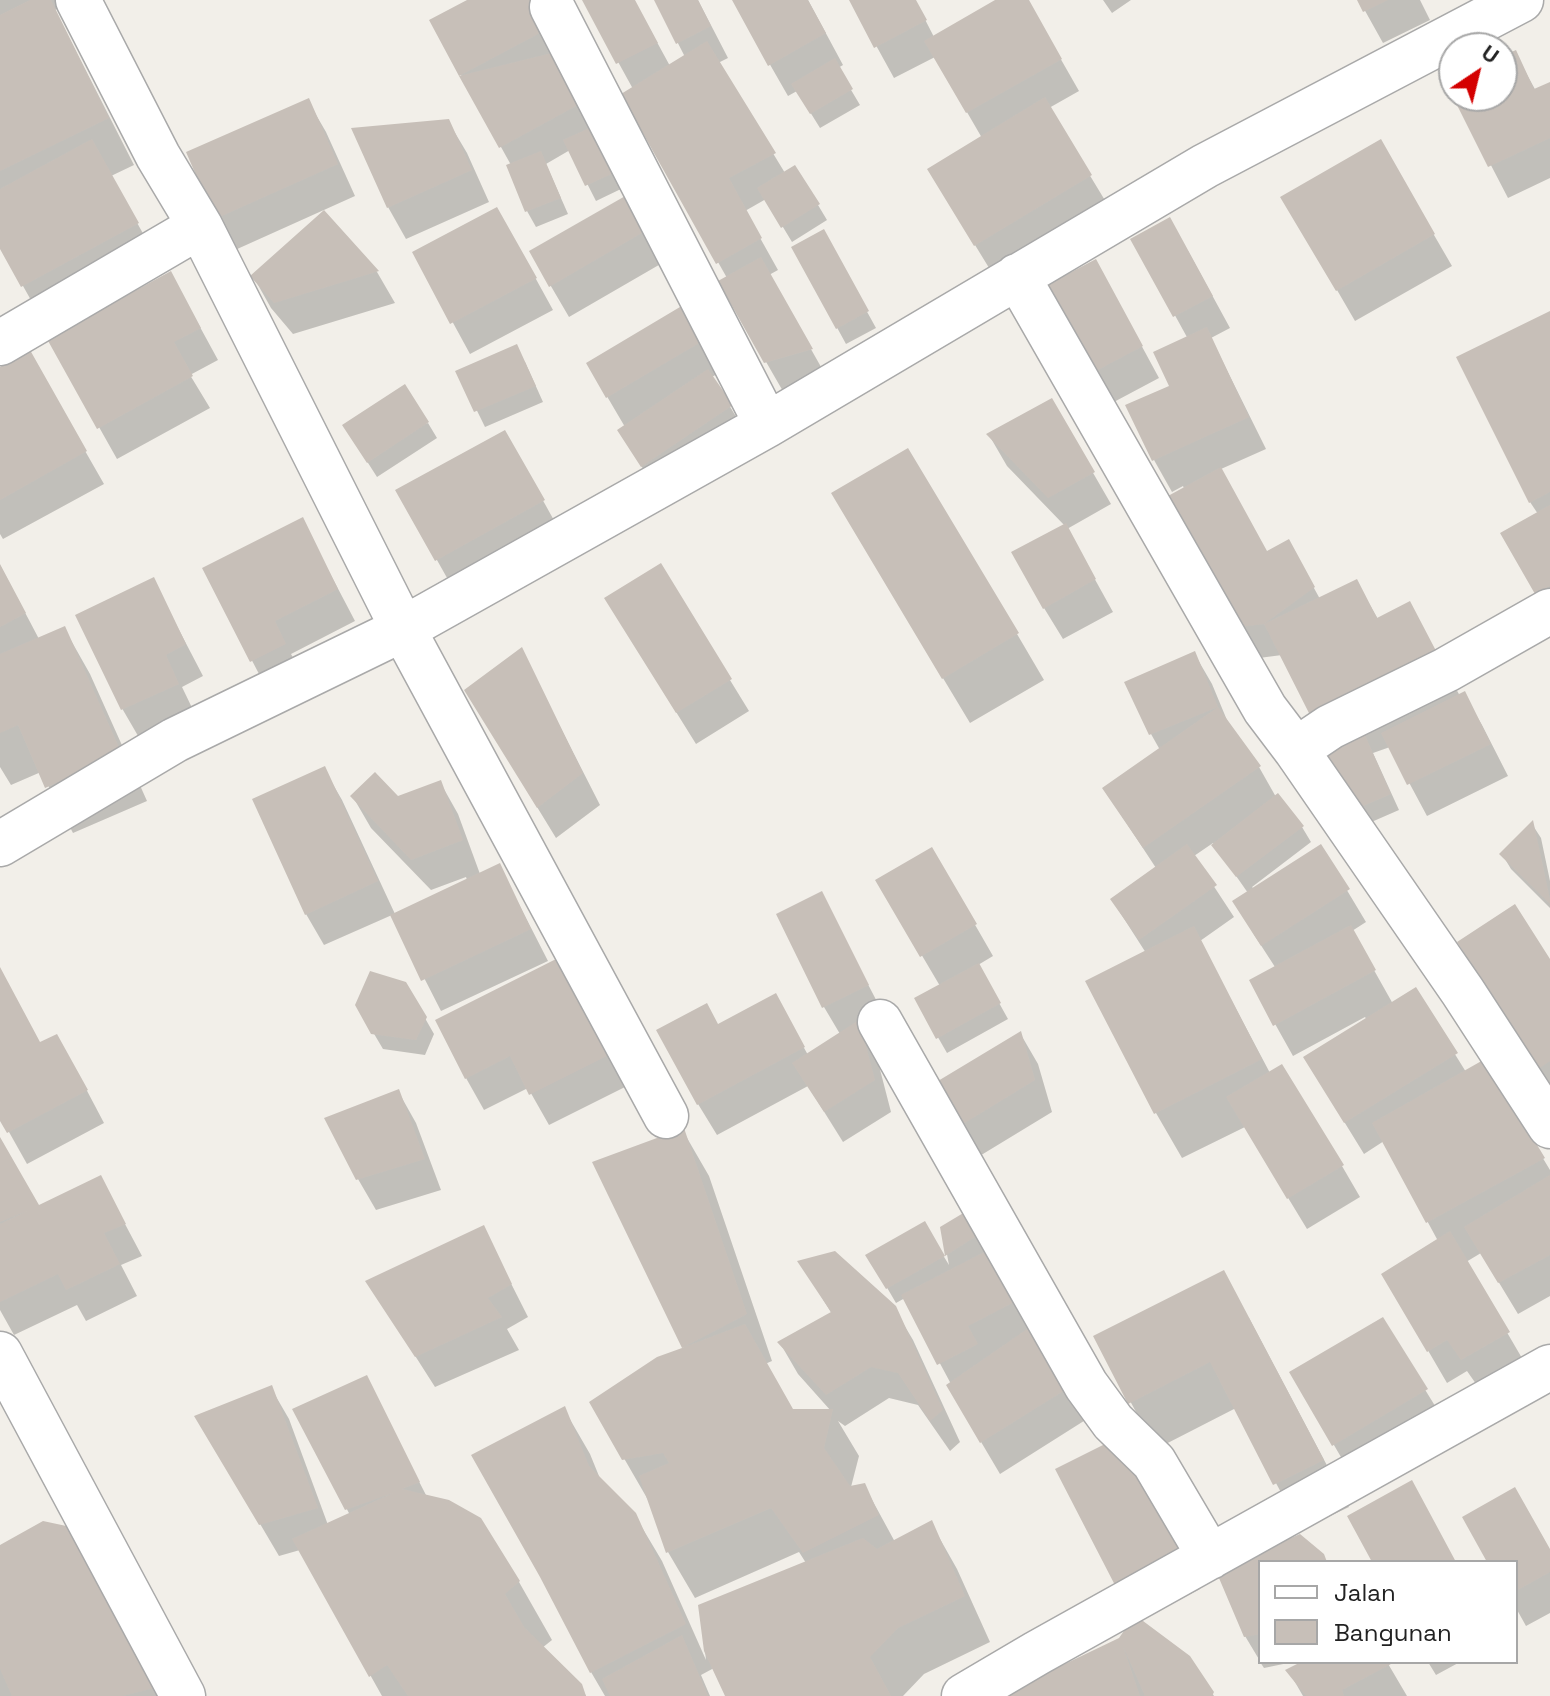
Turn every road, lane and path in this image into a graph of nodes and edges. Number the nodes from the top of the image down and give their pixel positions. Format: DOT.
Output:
graph roads {
  1 [pos="78,0"];
  2 [pos="1521,0"];
  3 [pos="552,7"];
  4 [pos="200,226"];
  5 [pos="1017,276"];
  6 [pos="0,343"];
  7 [pos="767,425"];
  8 [pos="1550,611"];
  9 [pos="403,629"];
  10 [pos="1296,750"];
  11 [pos="0,844"];
  12 [pos="880,1022"];
  13 [pos="666,1116"];
  14 [pos="1550,1126"];
  15 [pos="0,1354"];
  16 [pos="1550,1367"];
  17 [pos="1210,1557"];
  18 [pos="183,1696"];
  19 [pos="964,1696"];
  1 -- 4 [label="street"];
  2 -- 5 [label="street"];
  3 -- 7 [label="street"];
  4 -- 6 [label="street"];
  4 -- 9 [label="street"];
  5 -- 7 [label="street"];
  5 -- 10 [label="street"];
  7 -- 9 [label="street"];
  8 -- 10 [label="street"];
  9 -- 11 [label="street"];
  9 -- 13 [label="street"];
  10 -- 14 [label="street"];
  12 -- 17 [label="street"];
  15 -- 18 [label="street"];
  16 -- 17 [label="street"];
  17 -- 19 [label="street"];
}
